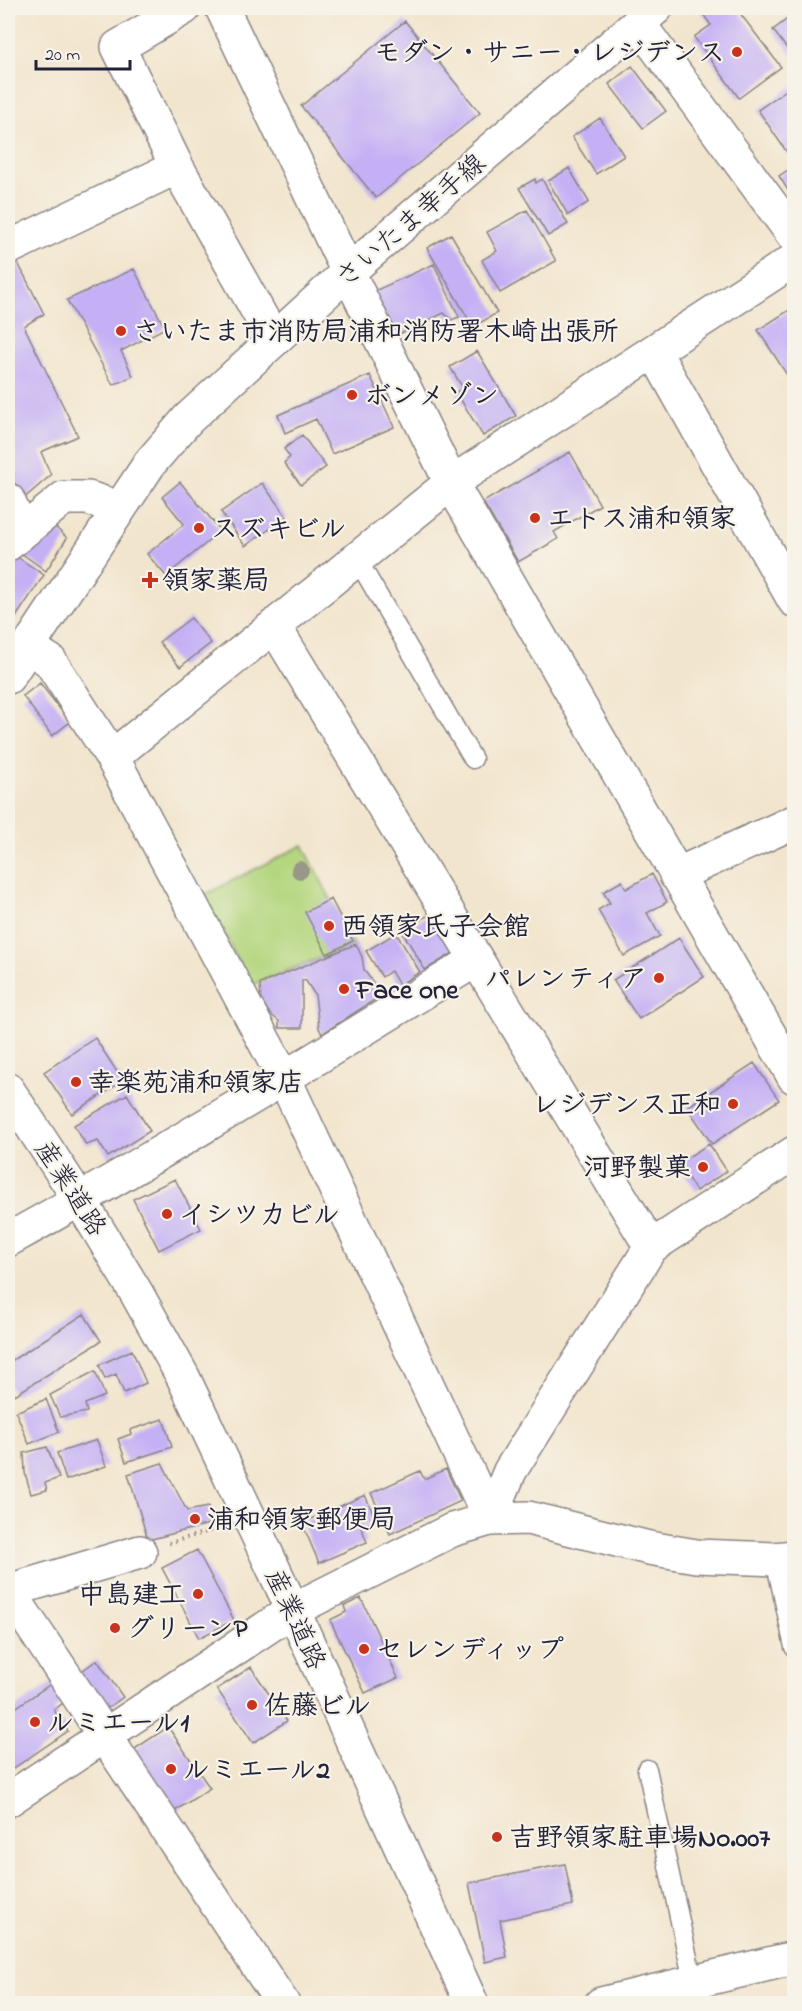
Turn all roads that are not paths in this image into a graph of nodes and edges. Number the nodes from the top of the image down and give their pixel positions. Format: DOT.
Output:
graph roads {
  1 [pos="184,8"];
  2 [pos="222,8"];
  3 [pos="647,16"];
  4 [pos="177,167"];
  5 [pos="795,236"];
  6 [pos="8,248"];
  7 [pos="795,260"];
  8 [pos="348,272"];
  9 [pos="274,340"];
  10 [pos="654,351"];
  11 [pos="451,483"];
  12 [pos="8,500"];
  13 [pos="119,508"];
  14 [pos="15,538"];
  15 [pos="357,559"];
  16 [pos="795,600"];
  17 [pos="274,626"];
  18 [pos="28,647"];
  19 [pos="8,677"];
  20 [pos="112,757"];
  21 [pos="473,759"];
  22 [pos="795,822"];
  23 [pos="676,875"];
  24 [pos="476,960"];
  25 [pos="795,1077"];
  26 [pos="284,1078"];
  27 [pos="8,1090"];
  28 [pos="795,1153"];
  29 [pos="80,1200"];
  30 [pos="8,1240"];
  31 [pos="651,1247"];
  32 [pos="490,1519"];
  33 [pos="140,1552"];
  34 [pos="785,1558"];
  35 [pos="8,1591"];
  36 [pos="292,1610"];
  37 [pos="795,1647"];
  38 [pos="106,1736"];
  39 [pos="647,1769"];
  40 [pos="8,1800"];
  41 [pos="795,1958"];
  42 [pos="693,1981"];
  43 [pos="283,2004"];
  44 [pos="472,2004"];
  45 [pos="601,2004"];
  1 -- 4 [label="street"];
  2 -- 8 [label="street"];
  3 -- 5 [label="street"];
  3 -- 8 [label="street, さいたま幸手線"];
  4 -- 6 [label="street"];
  4 -- 9 [label="street"];
  7 -- 10 [label="street"];
  8 -- 9 [label="street, さいたま幸手線"];
  8 -- 11 [label="street"];
  9 -- 13 [label="street, さいたま幸手線"];
  10 -- 11 [label="street"];
  10 -- 16 [label="street"];
  11 -- 15 [label="street"];
  11 -- 23 [label="street"];
  12 -- 14 [label="street"];
  13 -- 14 [label="street"];
  13 -- 18 [label="street, さいたま幸手線"];
  15 -- 17 [label="street"];
  15 -- 21 [label="lane"];
  17 -- 20 [label="street"];
  17 -- 24 [label="street"];
  18 -- 19 [label="street, さいたま幸手線"];
  18 -- 20 [label="street"];
  20 -- 26 [label="street"];
  22 -- 23 [label="street"];
  23 -- 25 [label="street"];
  24 -- 26 [label="street"];
  24 -- 31 [label="street"];
  26 -- 29 [label="street"];
  26 -- 32 [label="street"];
  27 -- 29 [label="street, 産業道路"];
  28 -- 31 [label="street"];
  29 -- 30 [label="street"];
  29 -- 36 [label="street, 産業道路"];
  31 -- 32 [label="street"];
  32 -- 34 [label="street"];
  32 -- 36 [label="street"];
  33 -- 35 [label="street"];
  34 -- 37 [label="lane"];
  35 -- 38 [label="street"];
  36 -- 38 [label="street"];
  36 -- 44 [label="street, 産業道路"];
  38 -- 40 [label="street"];
  38 -- 43 [label="street"];
  39 -- 42 [label="lane"];
  41 -- 42 [label="street"];
  42 -- 45 [label="street"];
}
